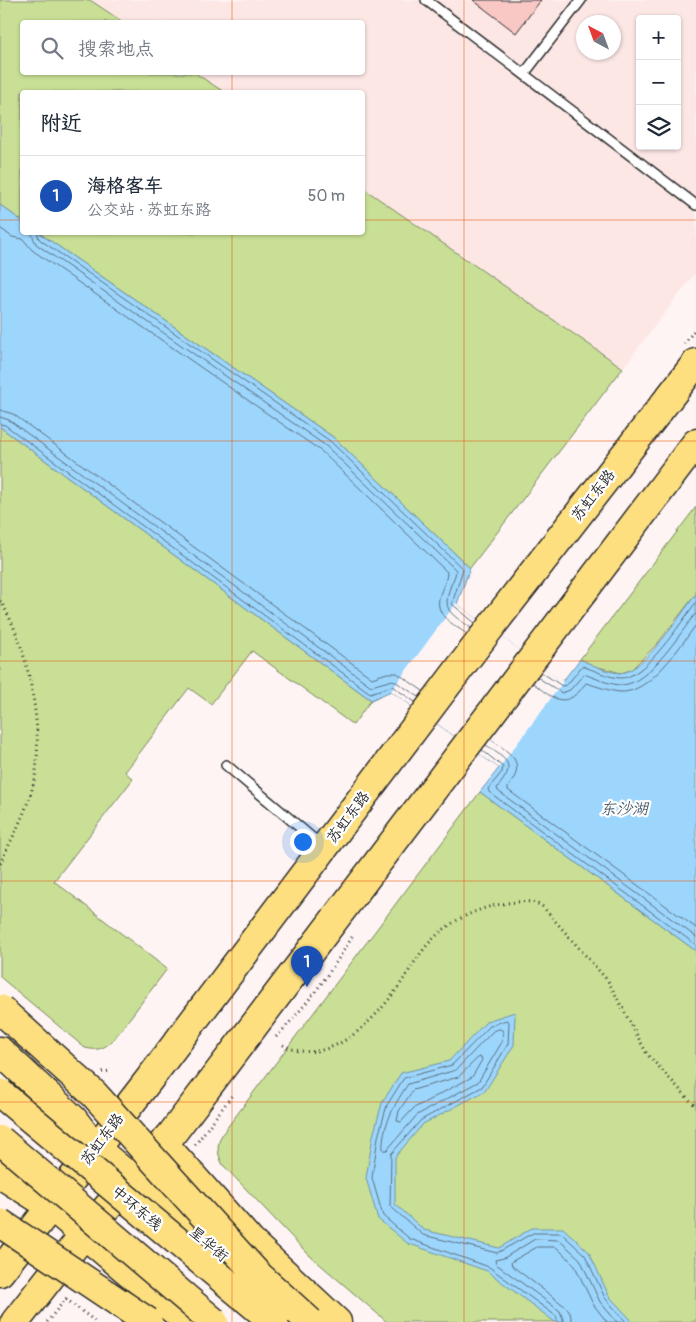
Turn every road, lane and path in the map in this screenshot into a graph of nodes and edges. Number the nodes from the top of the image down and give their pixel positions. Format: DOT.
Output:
graph roads {
  1 [pos="426,0"];
  2 [pos="581,0"];
  3 [pos="524,74"];
  4 [pos="696,205"];
  5 [pos="696,363"];
  6 [pos="696,443"];
  7 [pos="0,601"];
  8 [pos="226,765"];
  9 [pos="325,848"];
  10 [pos="0,864"];
  11 [pos="0,1009"];
  12 [pos="283,1045"];
  13 [pos="0,1051"];
  14 [pos="0,1093"];
  15 [pos="696,1107"];
  16 [pos="0,1140"];
  17 [pos="163,1143"];
  18 [pos="95,1148"];
  19 [pos="0,1174"];
  20 [pos="132,1180"];
  21 [pos="52,1207"];
  22 [pos="0,1223"];
  23 [pos="84,1234"];
  24 [pos="0,1272"];
  25 [pos="15,1322"];
  26 [pos="148,1322"];
  27 [pos="188,1322"];
  28 [pos="214,1322"];
  29 [pos="274,1322"];
  30 [pos="301,1322"];
  31 [pos="310,1322"];
  32 [pos="337,1322"];
  1 -- 3 [label="lane"];
  2 -- 3 [label="lane"];
  3 -- 4 [label="lane"];
  5 -- 9 [label="main road, 苏虹东路"];
  6 -- 17 [label="main road"];
  7 -- 10 [label="path"];
  8 -- 9 [label="lane"];
  9 -- 18 [label="main road, 苏虹东路"];
  11 -- 31 [label="main road, bridge"];
  12 -- 15 [label="path"];
  13 -- 18 [label="main road, 星华街"];
  14 -- 29 [label="main road, 中环东线, bridge"];
  16 -- 28 [label="main road, bridge"];
  17 -- 20 [label="main road"];
  17 -- 32 [label="main road"];
  18 -- 20 [label="main road, 星华街"];
  18 -- 21 [label="main road, 苏虹东路"];
  19 -- 21 [label="main road"];
  20 -- 23 [label="main road"];
  20 -- 30 [label="main road, 星华街"];
  21 -- 23 [label="main road"];
  21 -- 24 [label="main road, 苏虹东路"];
  22 -- 26 [label="main road, bridge"];
  23 -- 25 [label="main road"];
  23 -- 27 [label="main road"];
}
